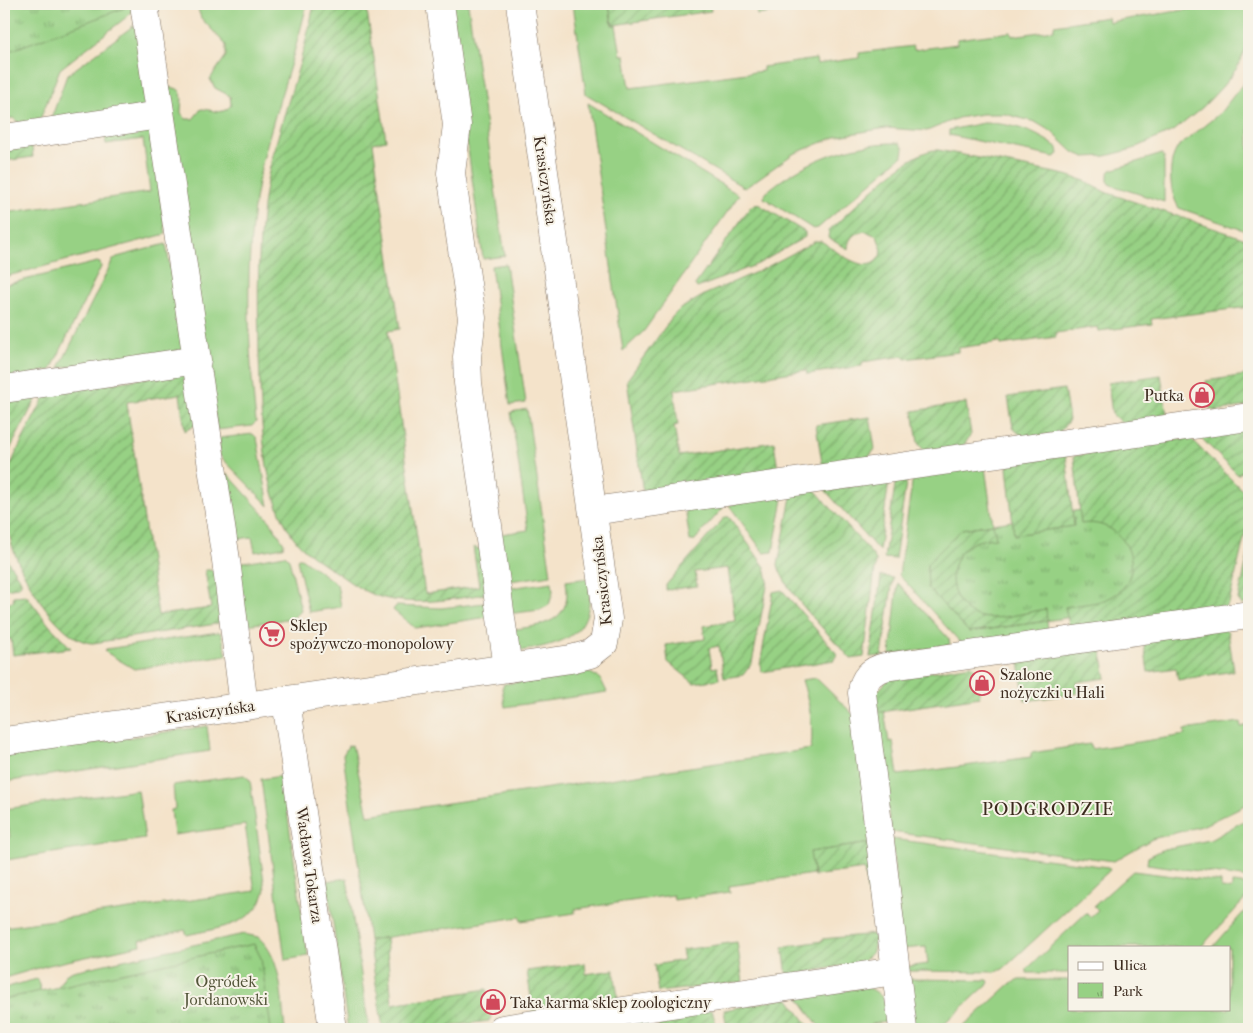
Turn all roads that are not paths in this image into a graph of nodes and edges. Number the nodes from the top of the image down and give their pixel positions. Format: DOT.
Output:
graph roads {
  1 [pos="144,4"];
  2 [pos="440,4"];
  3 [pos="520,4"];
  4 [pos="160,115"];
  5 [pos="4,138"];
  6 [pos="198,374"];
  7 [pos="4,389"];
  8 [pos="1249,417"];
  9 [pos="593,511"];
  10 [pos="1249,615"];
  11 [pos="508,668"];
  12 [pos="286,700"];
  13 [pos="244,706"];
  14 [pos="4,741"];
  15 [pos="895,971"];
  16 [pos="333,1029"];
  17 [pos="502,1029"];
  18 [pos="903,1029"];
  1 -- 4 [label="street"];
  2 -- 11 [label="street"];
  3 -- 9 [label="street, Krasiczyńska"];
  4 -- 5 [label="street"];
  4 -- 7 [label="street"];
  6 -- 13 [label="street"];
  8 -- 9 [label="street"];
  9 -- 11 [label="street, Krasiczyńska"];
  10 -- 15 [label="street"];
  11 -- 12 [label="street, Krasiczyńska"];
  12 -- 13 [label="street, Krasiczyńska"];
  12 -- 16 [label="street, Wacława Tokarza"];
  13 -- 14 [label="street, Krasiczyńska"];
  15 -- 17 [label="street"];
  15 -- 18 [label="street"];
}
